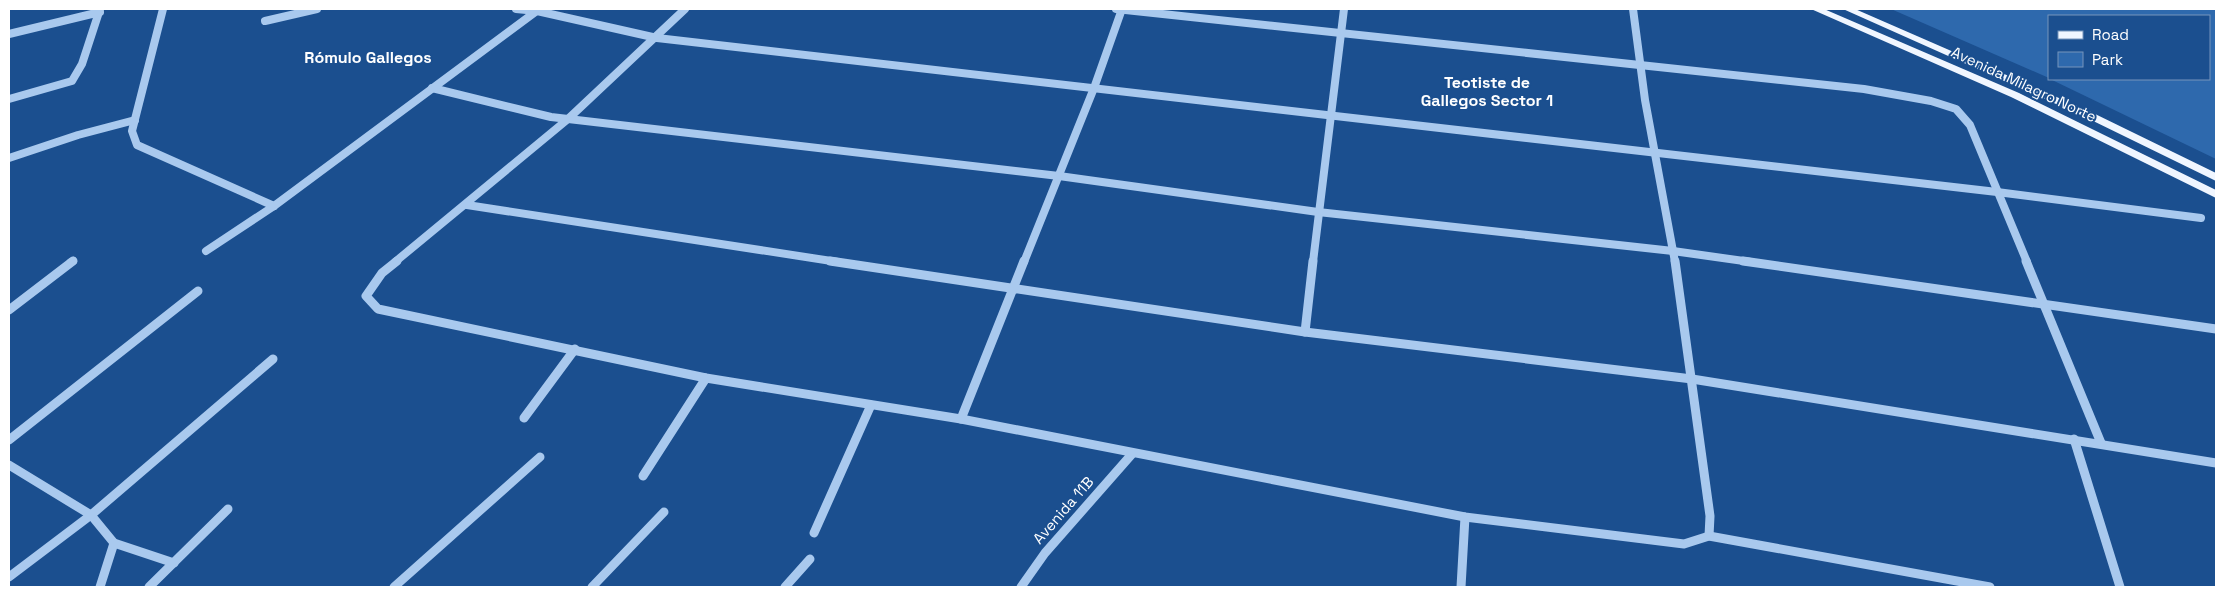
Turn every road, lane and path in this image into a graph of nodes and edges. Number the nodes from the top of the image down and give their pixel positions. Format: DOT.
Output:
graph roads {
  1 [pos="163,9"];
  2 [pos="317,9"];
  3 [pos="516,9"];
  4 [pos="686,9"];
  5 [pos="1116,9"];
  6 [pos="1122,9"];
  7 [pos="1344,9"];
  8 [pos="1633,9"];
  9 [pos="1816,9"];
  10 [pos="1848,9"];
  11 [pos="100,10"];
  12 [pos="538,10"];
  13 [pos="265,21"];
  14 [pos="1341,33"];
  15 [pos="9,34"];
  16 [pos="657,38"];
  17 [pos="1638,65"];
  18 [pos="432,88"];
  19 [pos="1094,88"];
  20 [pos="9,99"];
  21 [pos="1331,115"];
  22 [pos="568,119"];
  23 [pos="135,120"];
  24 [pos="1655,154"];
  25 [pos="9,158"];
  26 [pos="1060,176"];
  27 [pos="2216,177"];
  28 [pos="1998,192"];
  29 [pos="2216,194"];
  30 [pos="467,205"];
  31 [pos="274,206"];
  32 [pos="1318,212"];
  33 [pos="2201,218"];
  34 [pos="206,250"];
  35 [pos="1673,250"];
  36 [pos="73,261"];
  37 [pos="1012,289"];
  38 [pos="198,290"];
  39 [pos="2042,304"];
  40 [pos="9,310"];
  41 [pos="2216,329"];
  42 [pos="1305,332"];
  43 [pos="575,349"];
  44 [pos="273,359"];
  45 [pos="706,378"];
  46 [pos="1692,379"];
  47 [pos="871,405"];
  48 [pos="524,418"];
  49 [pos="961,419"];
  50 [pos="2074,439"];
  51 [pos="9,440"];
  52 [pos="2101,443"];
  53 [pos="1132,454"];
  54 [pos="540,457"];
  55 [pos="2216,463"];
  56 [pos="9,465"];
  57 [pos="643,476"];
  58 [pos="228,509"];
  59 [pos="664,512"];
  60 [pos="91,515"];
  61 [pos="1465,517"];
  62 [pos="814,533"];
  63 [pos="1709,536"];
  64 [pos="114,543"];
  65 [pos="810,558"];
  66 [pos="174,563"];
  67 [pos="9,576"];
  68 [pos="100,587"];
  69 [pos="149,587"];
  70 [pos="394,587"];
  71 [pos="592,587"];
  72 [pos="785,587"];
  73 [pos="1021,587"];
  74 [pos="1460,587"];
  75 [pos="1990,587"];
  76 [pos="2120,587"];
  1 -- 23 [label="street"];
  2 -- 13 [label="street"];
  3 -- 12 [label="street"];
  4 -- 16 [label="street"];
  5 -- 6 [label="street"];
  6 -- 14 [label="street"];
  6 -- 19 [label="street"];
  7 -- 14 [label="street"];
  8 -- 17 [label="street"];
  9 -- 29 [label="main road, Avenida Milagro Norte"];
  10 -- 27 [label="main road, Avenida Milagro Norte"];
  11 -- 15 [label="street"];
  11 -- 20 [label="street"];
  12 -- 16 [label="street"];
  12 -- 18 [label="street"];
  14 -- 17 [label="street"];
  14 -- 21 [label="street"];
  16 -- 19 [label="street"];
  16 -- 22 [label="street"];
  17 -- 24 [label="street"];
  17 -- 28 [label="street"];
  18 -- 22 [label="street"];
  18 -- 31 [label="street"];
  19 -- 21 [label="street"];
  19 -- 26 [label="street"];
  21 -- 24 [label="street"];
  21 -- 32 [label="street"];
  22 -- 26 [label="street"];
  22 -- 30 [label="street"];
  23 -- 25 [label="street"];
  23 -- 31 [label="street"];
  24 -- 28 [label="street"];
  24 -- 35 [label="street"];
  26 -- 32 [label="street"];
  26 -- 37 [label="street"];
  28 -- 33 [label="street"];
  28 -- 39 [label="street"];
  30 -- 37 [label="street"];
  30 -- 43 [label="street"];
  31 -- 34 [label="street"];
  32 -- 35 [label="street"];
  32 -- 42 [label="street"];
  35 -- 39 [label="street"];
  35 -- 46 [label="street"];
  36 -- 40 [label="street"];
  37 -- 42 [label="street"];
  37 -- 49 [label="street"];
  38 -- 51 [label="street"];
  39 -- 41 [label="street"];
  39 -- 52 [label="street"];
  42 -- 46 [label="street"];
  43 -- 45 [label="street"];
  43 -- 48 [label="street"];
  44 -- 60 [label="street"];
  45 -- 47 [label="street"];
  45 -- 57 [label="street"];
  46 -- 50 [label="street"];
  46 -- 63 [label="street"];
  47 -- 49 [label="street"];
  47 -- 62 [label="street"];
  49 -- 53 [label="street"];
  50 -- 52 [label="street"];
  50 -- 76 [label="street"];
  52 -- 55 [label="street"];
  53 -- 61 [label="street"];
  53 -- 73 [label="street, Avenida 11B"];
  54 -- 70 [label="street"];
  56 -- 60 [label="street"];
  58 -- 66 [label="street"];
  59 -- 71 [label="street"];
  60 -- 64 [label="street"];
  60 -- 67 [label="street"];
  61 -- 63 [label="street"];
  61 -- 74 [label="street"];
  63 -- 75 [label="street"];
  64 -- 66 [label="street"];
  64 -- 68 [label="street"];
  65 -- 72 [label="street"];
  66 -- 69 [label="street"];
}
